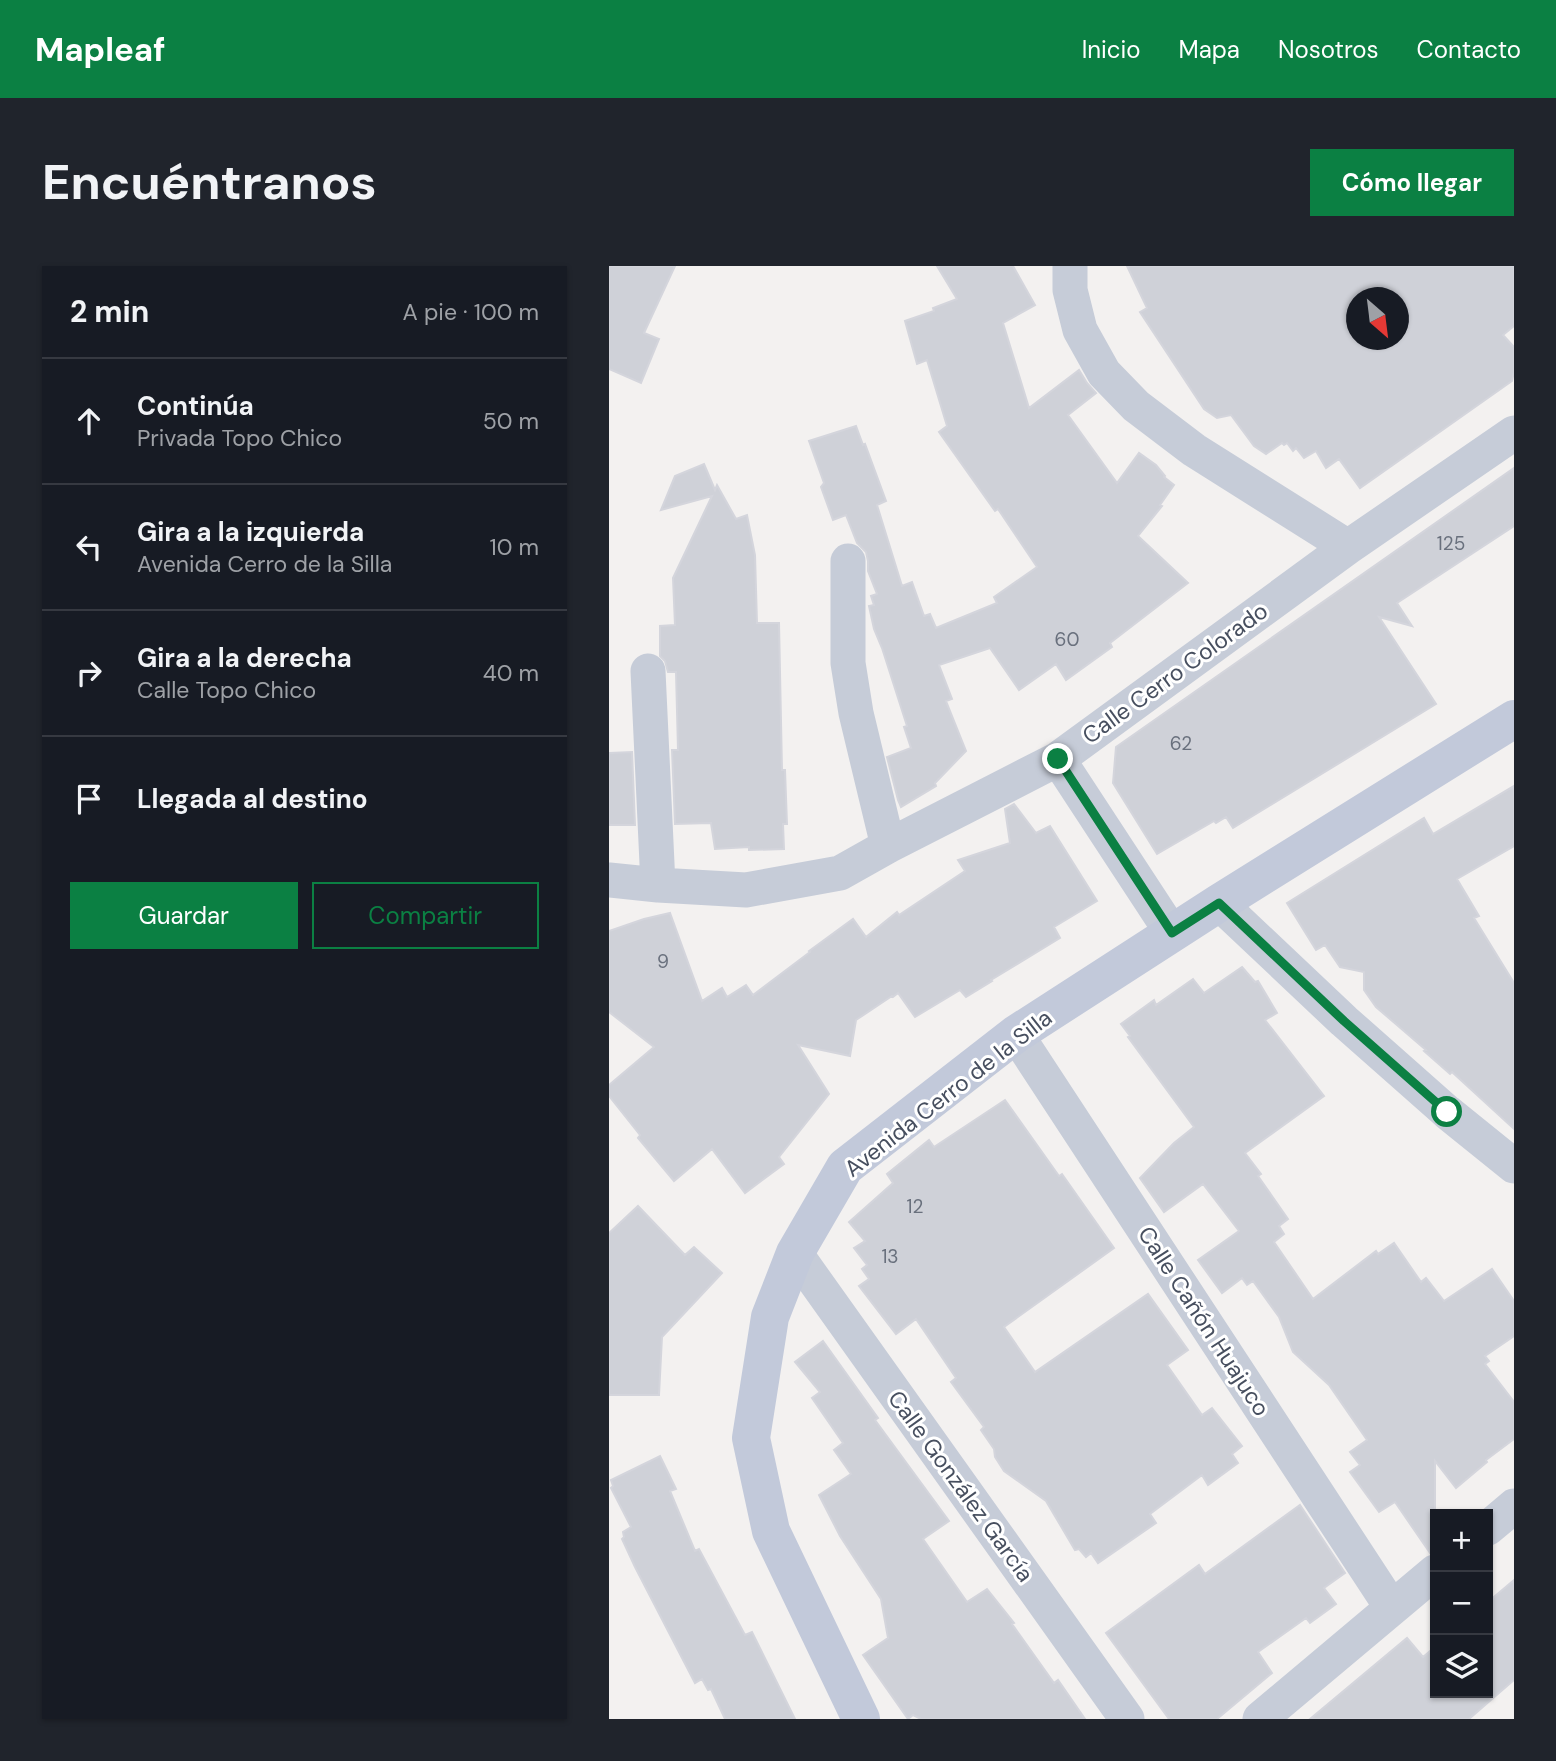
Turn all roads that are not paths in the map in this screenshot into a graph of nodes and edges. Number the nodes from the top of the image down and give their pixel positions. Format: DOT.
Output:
graph roads {
  1 [pos="1070,266"];
  2 [pos="1514,433"];
  3 [pos="1348,547"];
  4 [pos="848,561"];
  5 [pos="648,671"];
  6 [pos="1514,719"];
  7 [pos="1058,759"];
  8 [pos="888,846"];
  9 [pos="609,880"];
  10 [pos="658,885"];
  11 [pos="1219,903"];
  12 [pos="1172,933"];
  13 [pos="1016,1034"];
  14 [pos="1514,1166"];
  15 [pos="795,1253"];
  16 [pos="1514,1507"];
  17 [pos="1493,1524"];
  18 [pos="1430,1576"];
  19 [pos="1392,1608"];
  20 [pos="861,1719"];
  21 [pos="1127,1719"];
  22 [pos="1260,1719"];
  1 -- 3 [label="street"];
  2 -- 3 [label="street, Calle Cerro Colorado"];
  3 -- 7 [label="street, Calle Cerro Colorado"];
  4 -- 8 [label="street"];
  5 -- 10 [label="street"];
  6 -- 11 [label="main road, Avenida Cerro de la Silla"];
  7 -- 8 [label="street, Calle Cerro Colorado"];
  7 -- 12 [label="street"];
  8 -- 10 [label="street, Calle Cerro Colorado"];
  9 -- 10 [label="street, Calle Cerro Colorado"];
  11 -- 12 [label="main road, Avenida Cerro de la Silla"];
  11 -- 14 [label="street"];
  12 -- 13 [label="main road, Avenida Cerro de la Silla"];
  13 -- 15 [label="main road, Avenida Cerro de la Silla"];
  13 -- 19 [label="street, Calle Cañón Huajuco"];
  15 -- 20 [label="main road, Avenida Cerro de la Silla"];
  15 -- 21 [label="street, Calle González García"];
  16 -- 17 [label="street"];
  18 -- 19 [label="street"];
  19 -- 22 [label="street"];
}
